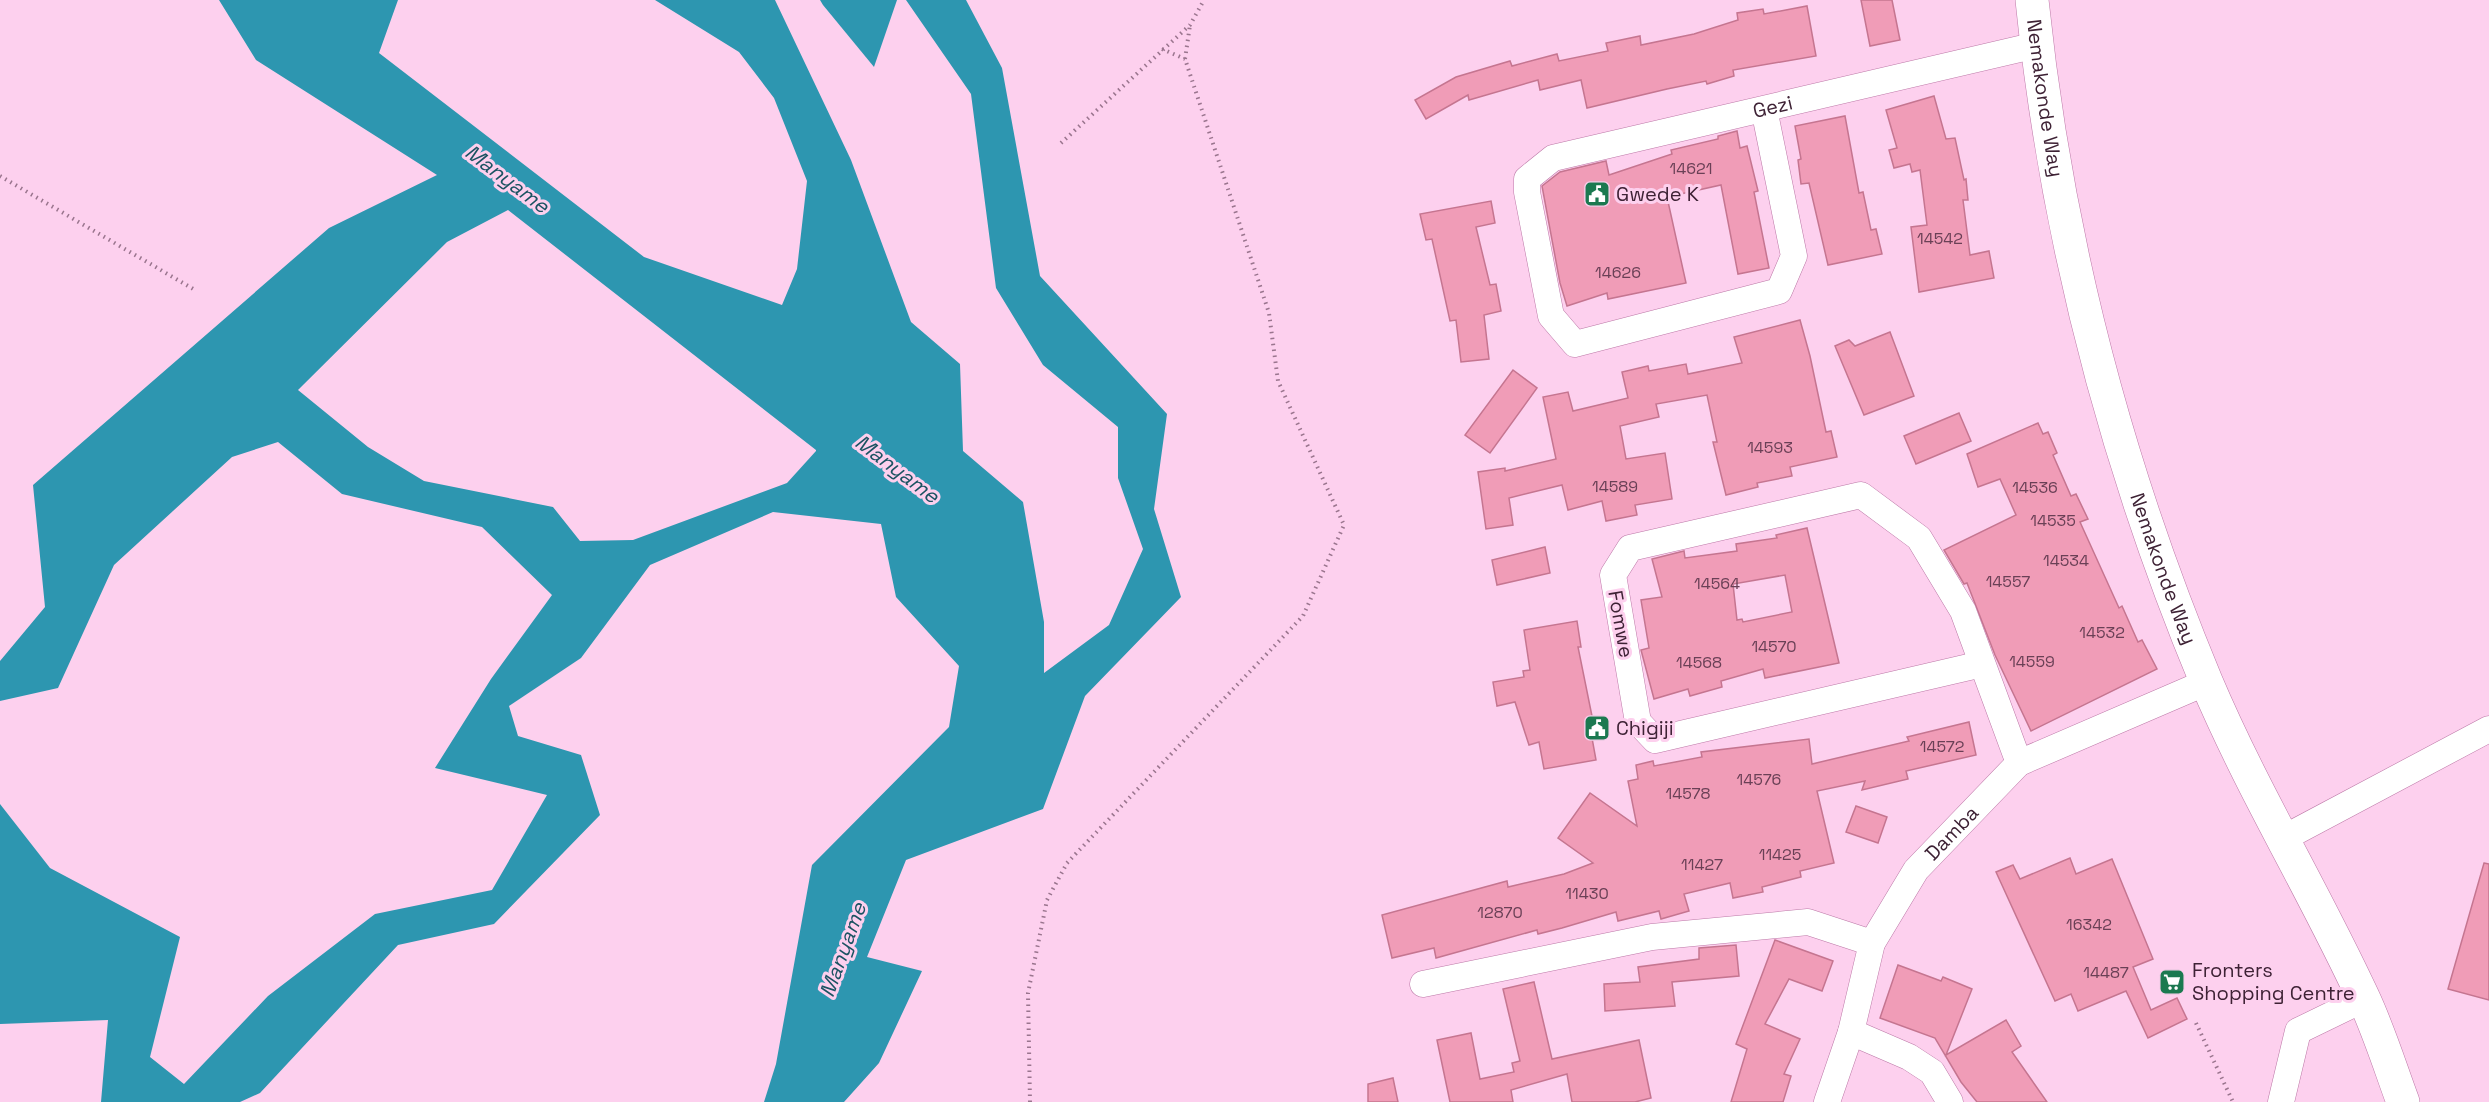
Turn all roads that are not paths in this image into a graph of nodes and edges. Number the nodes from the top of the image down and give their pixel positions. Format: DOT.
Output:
graph roads {
  1 [pos="2032,0"];
  2 [pos="2037,45"];
  3 [pos="1764,109"];
  4 [pos="1982,664"];
  5 [pos="2207,682"];
  6 [pos="2489,729"];
  7 [pos="2019,763"];
  8 [pos="2282,838"];
  9 [pos="1872,943"];
  10 [pos="1422,984"];
  11 [pos="2364,999"];
  12 [pos="1851,1032"];
  13 [pos="1827,1102"];
  14 [pos="1950,1102"];
  15 [pos="2281,1102"];
  16 [pos="2403,1102"];
  1 -- 2 [label="street, Nemakonde Way"];
  2 -- 3 [label="street, Gezi"];
  2 -- 5 [label="street, Nemakonde Way"];
  3 -- 3 [label="street, Gezi"];
  4 -- 4 [label="street, Fomwe"];
  4 -- 7 [label="street, Fomwe"];
  5 -- 7 [label="street, Damba"];
  5 -- 8 [label="street, Nemakonde Way"];
  6 -- 8 [label="street"];
  7 -- 9 [label="street, Damba"];
  8 -- 11 [label="street, Nemakonde Way"];
  9 -- 10 [label="street"];
  9 -- 12 [label="street, Damba"];
  11 -- 15 [label="street"];
  11 -- 16 [label="street, Nemakonde Way"];
  12 -- 13 [label="street, Damba"];
  12 -- 14 [label="street"];
}
